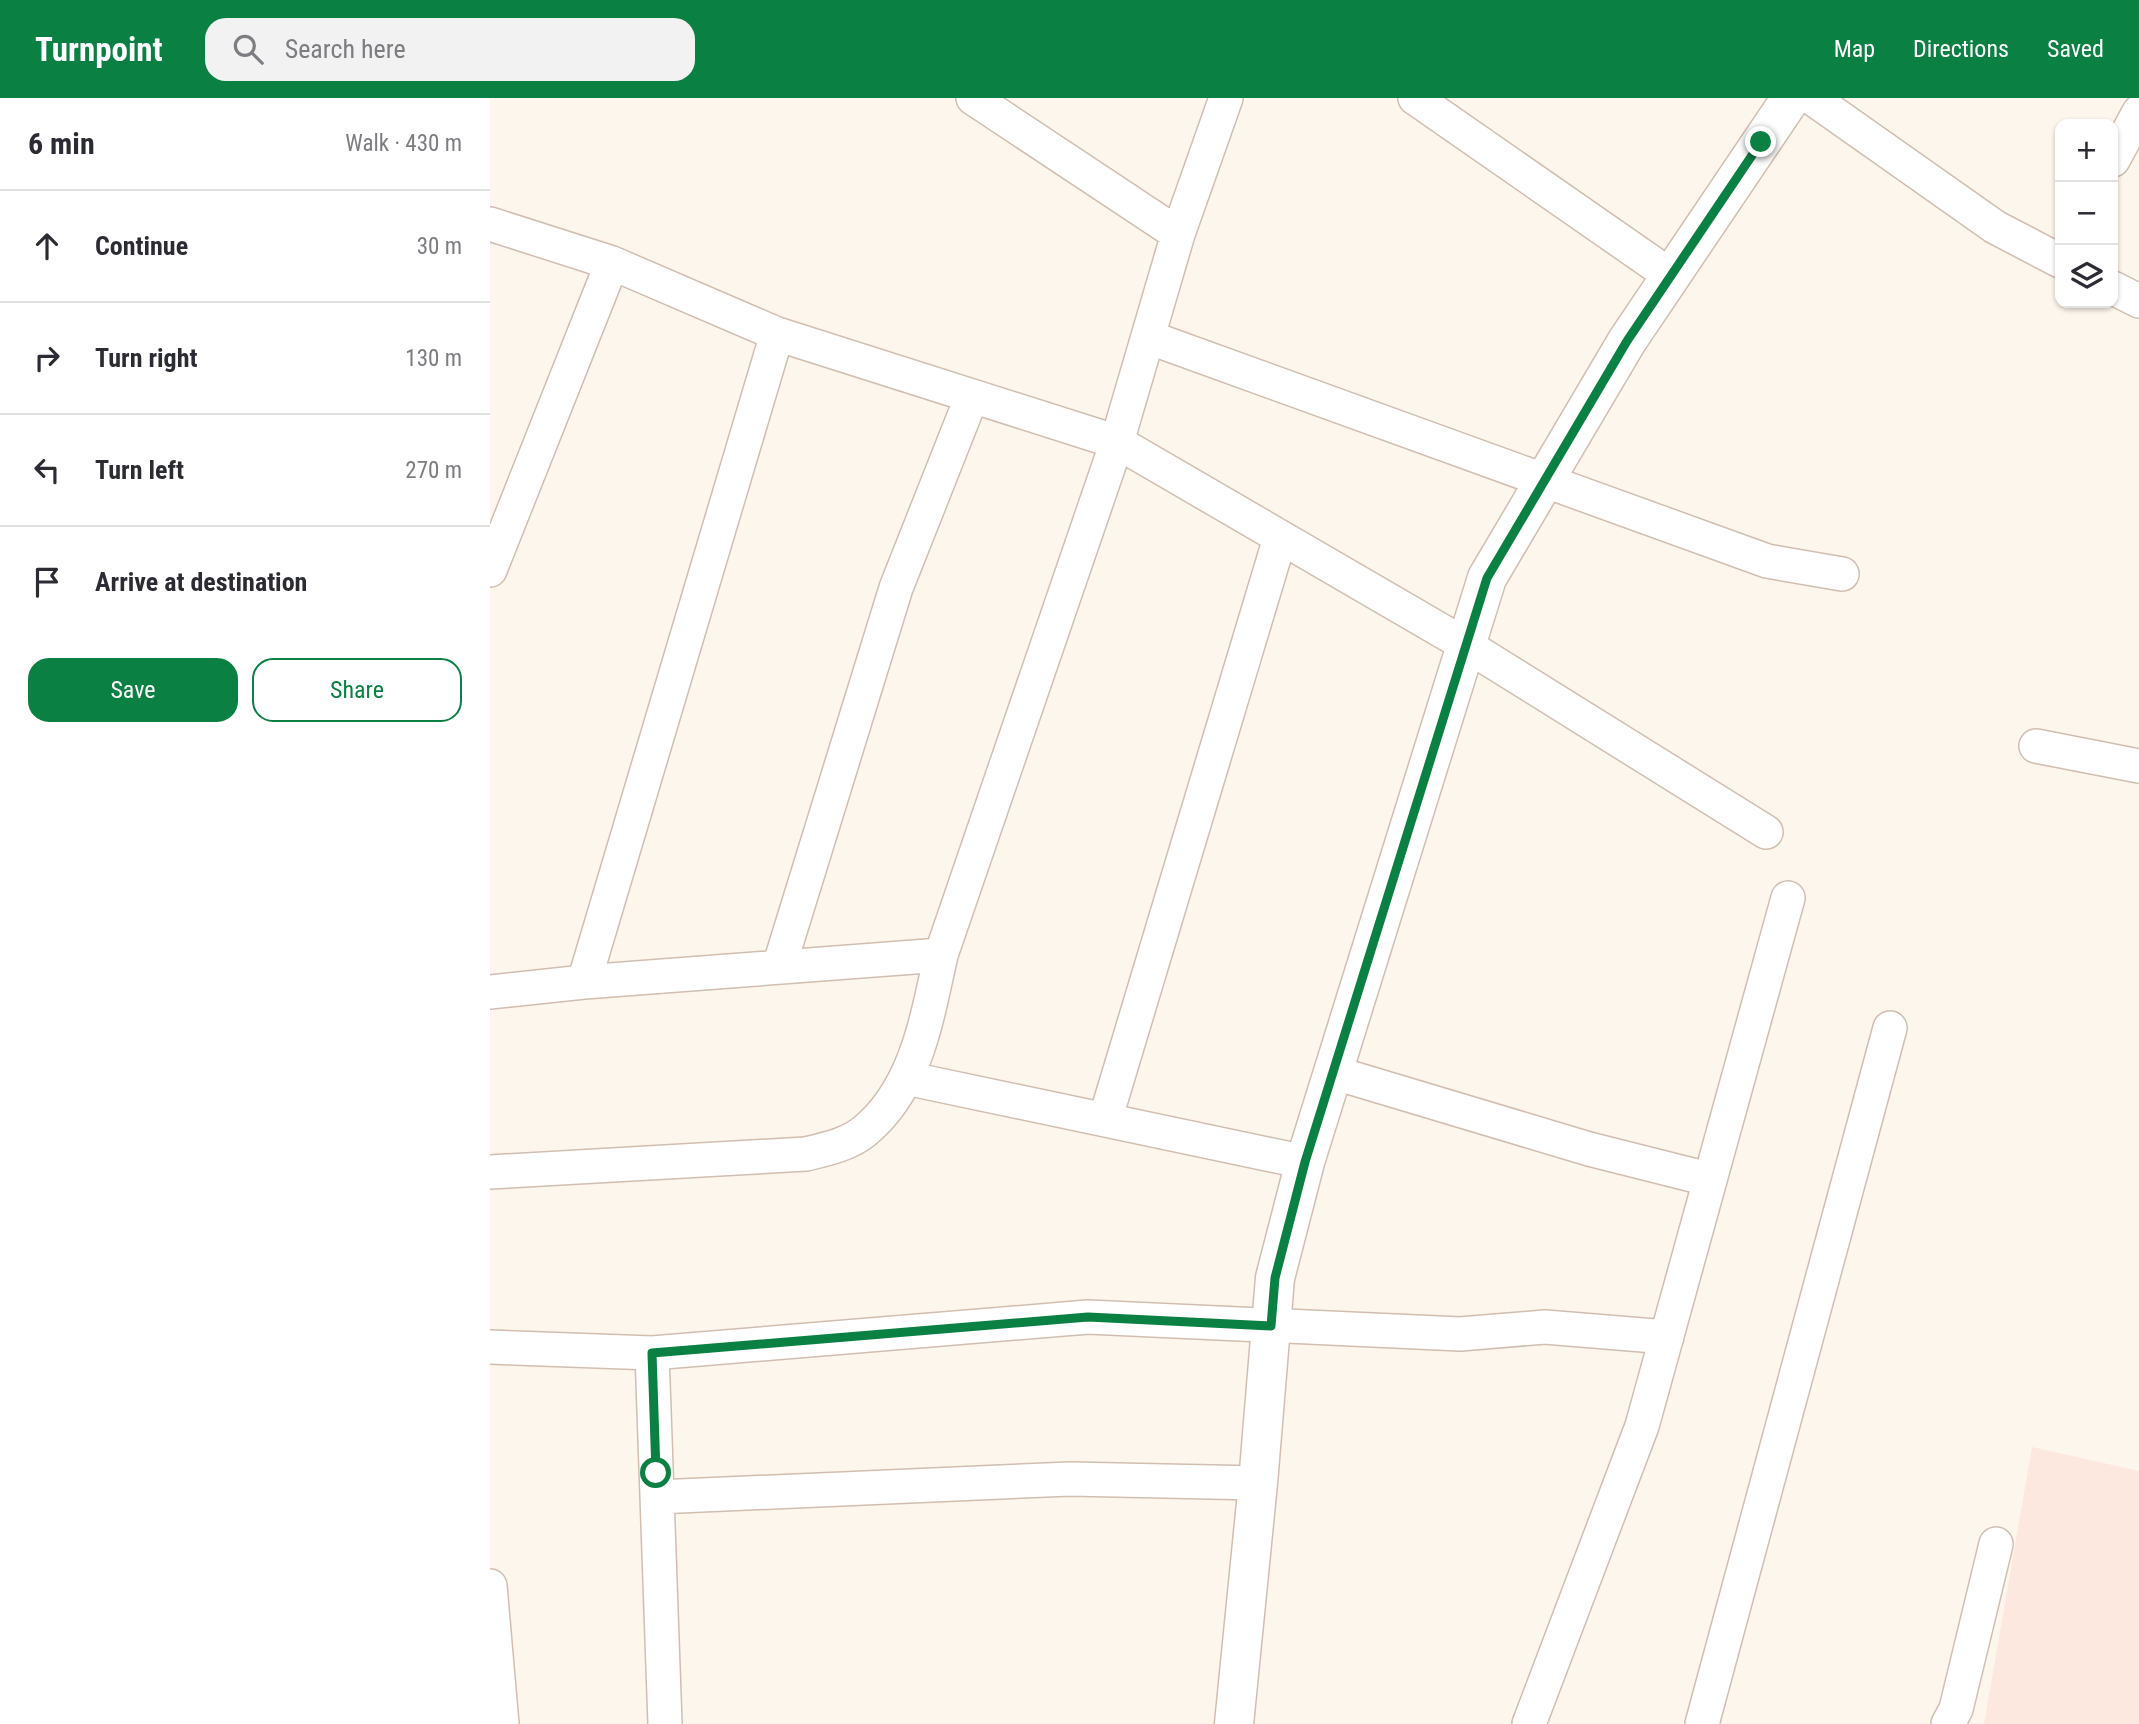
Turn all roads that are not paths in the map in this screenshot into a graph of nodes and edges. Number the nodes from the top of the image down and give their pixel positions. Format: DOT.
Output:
graph roads {
  1 [pos="973,98"];
  2 [pos="1226,98"];
  3 [pos="1415,98"];
  4 [pos="1791,98"];
  5 [pos="1812,98"];
  6 [pos="2139,112"];
  7 [pos="2118,151"];
  8 [pos="490,225"];
  9 [pos="1178,234"];
  10 [pos="2055,257"];
  11 [pos="612,263"];
  12 [pos="1671,276"];
  13 [pos="2118,290"];
  14 [pos="2139,301"];
  15 [pos="777,334"];
  16 [pos="1145,346"];
  17 [pos="972,396"];
  18 [pos="1120,434"];
  19 [pos="1545,480"];
  20 [pos="1280,537"];
  21 [pos="490,570"];
  22 [pos="1842,573"];
  23 [pos="1466,645"];
  24 [pos="2036,746"];
  25 [pos="2139,766"];
  26 [pos="1766,832"];
  27 [pos="1788,898"];
  28 [pos="941,955"];
  29 [pos="779,967"];
  30 [pos="583,982"];
  31 [pos="490,992"];
  32 [pos="1891,1027"];
  33 [pos="1332,1072"];
  34 [pos="906,1078"];
  35 [pos="1105,1120"];
  36 [pos="1305,1162"];
  37 [pos="490,1172"];
  38 [pos="1708,1179"];
  39 [pos="1271,1326"];
  40 [pos="1667,1337"];
  41 [pos="490,1347"];
  42 [pos="652,1353"];
  43 [pos="1258,1483"];
  44 [pos="657,1497"];
  45 [pos="1996,1544"];
  46 [pos="490,1586"];
  47 [pos="492,1641"];
  48 [pos="1952,1716"];
  49 [pos="502,1724"];
  50 [pos="665,1724"];
  51 [pos="1234,1724"];
  52 [pos="1529,1724"];
  53 [pos="1702,1724"];
  1 -- 9 [label="street"];
  2 -- 9 [label="street"];
  3 -- 12 [label="street"];
  4 -- 12 [label="street"];
  5 -- 10 [label="street"];
  6 -- 7 [label="street"];
  8 -- 11 [label="street"];
  9 -- 16 [label="street"];
  11 -- 15 [label="street"];
  11 -- 21 [label="street"];
  12 -- 19 [label="street"];
  13 -- 14 [label="street"];
  15 -- 17 [label="street"];
  15 -- 30 [label="street"];
  16 -- 18 [label="street"];
  16 -- 19 [label="street"];
  17 -- 18 [label="street"];
  17 -- 29 [label="street"];
  18 -- 20 [label="street"];
  18 -- 28 [label="street"];
  19 -- 22 [label="street"];
  19 -- 23 [label="street"];
  20 -- 23 [label="street"];
  20 -- 35 [label="street"];
  23 -- 26 [label="street"];
  23 -- 33 [label="street"];
  24 -- 25 [label="street"];
  27 -- 38 [label="street"];
  28 -- 29 [label="street"];
  28 -- 34 [label="street"];
  29 -- 30 [label="street"];
  30 -- 31 [label="street"];
  32 -- 53 [label="street"];
  33 -- 36 [label="street"];
  33 -- 38 [label="street"];
  34 -- 35 [label="street"];
  34 -- 37 [label="street"];
  35 -- 36 [label="street"];
  36 -- 39 [label="street"];
  38 -- 40 [label="street"];
  39 -- 40 [label="street"];
  39 -- 42 [label="street"];
  39 -- 43 [label="street"];
  40 -- 52 [label="street"];
  41 -- 42 [label="street"];
  42 -- 44 [label="street"];
  43 -- 44 [label="street"];
  43 -- 51 [label="street"];
  44 -- 50 [label="street"];
  45 -- 48 [label="street"];
  46 -- 47 [label="street"];
  47 -- 49 [label="street"];
}
